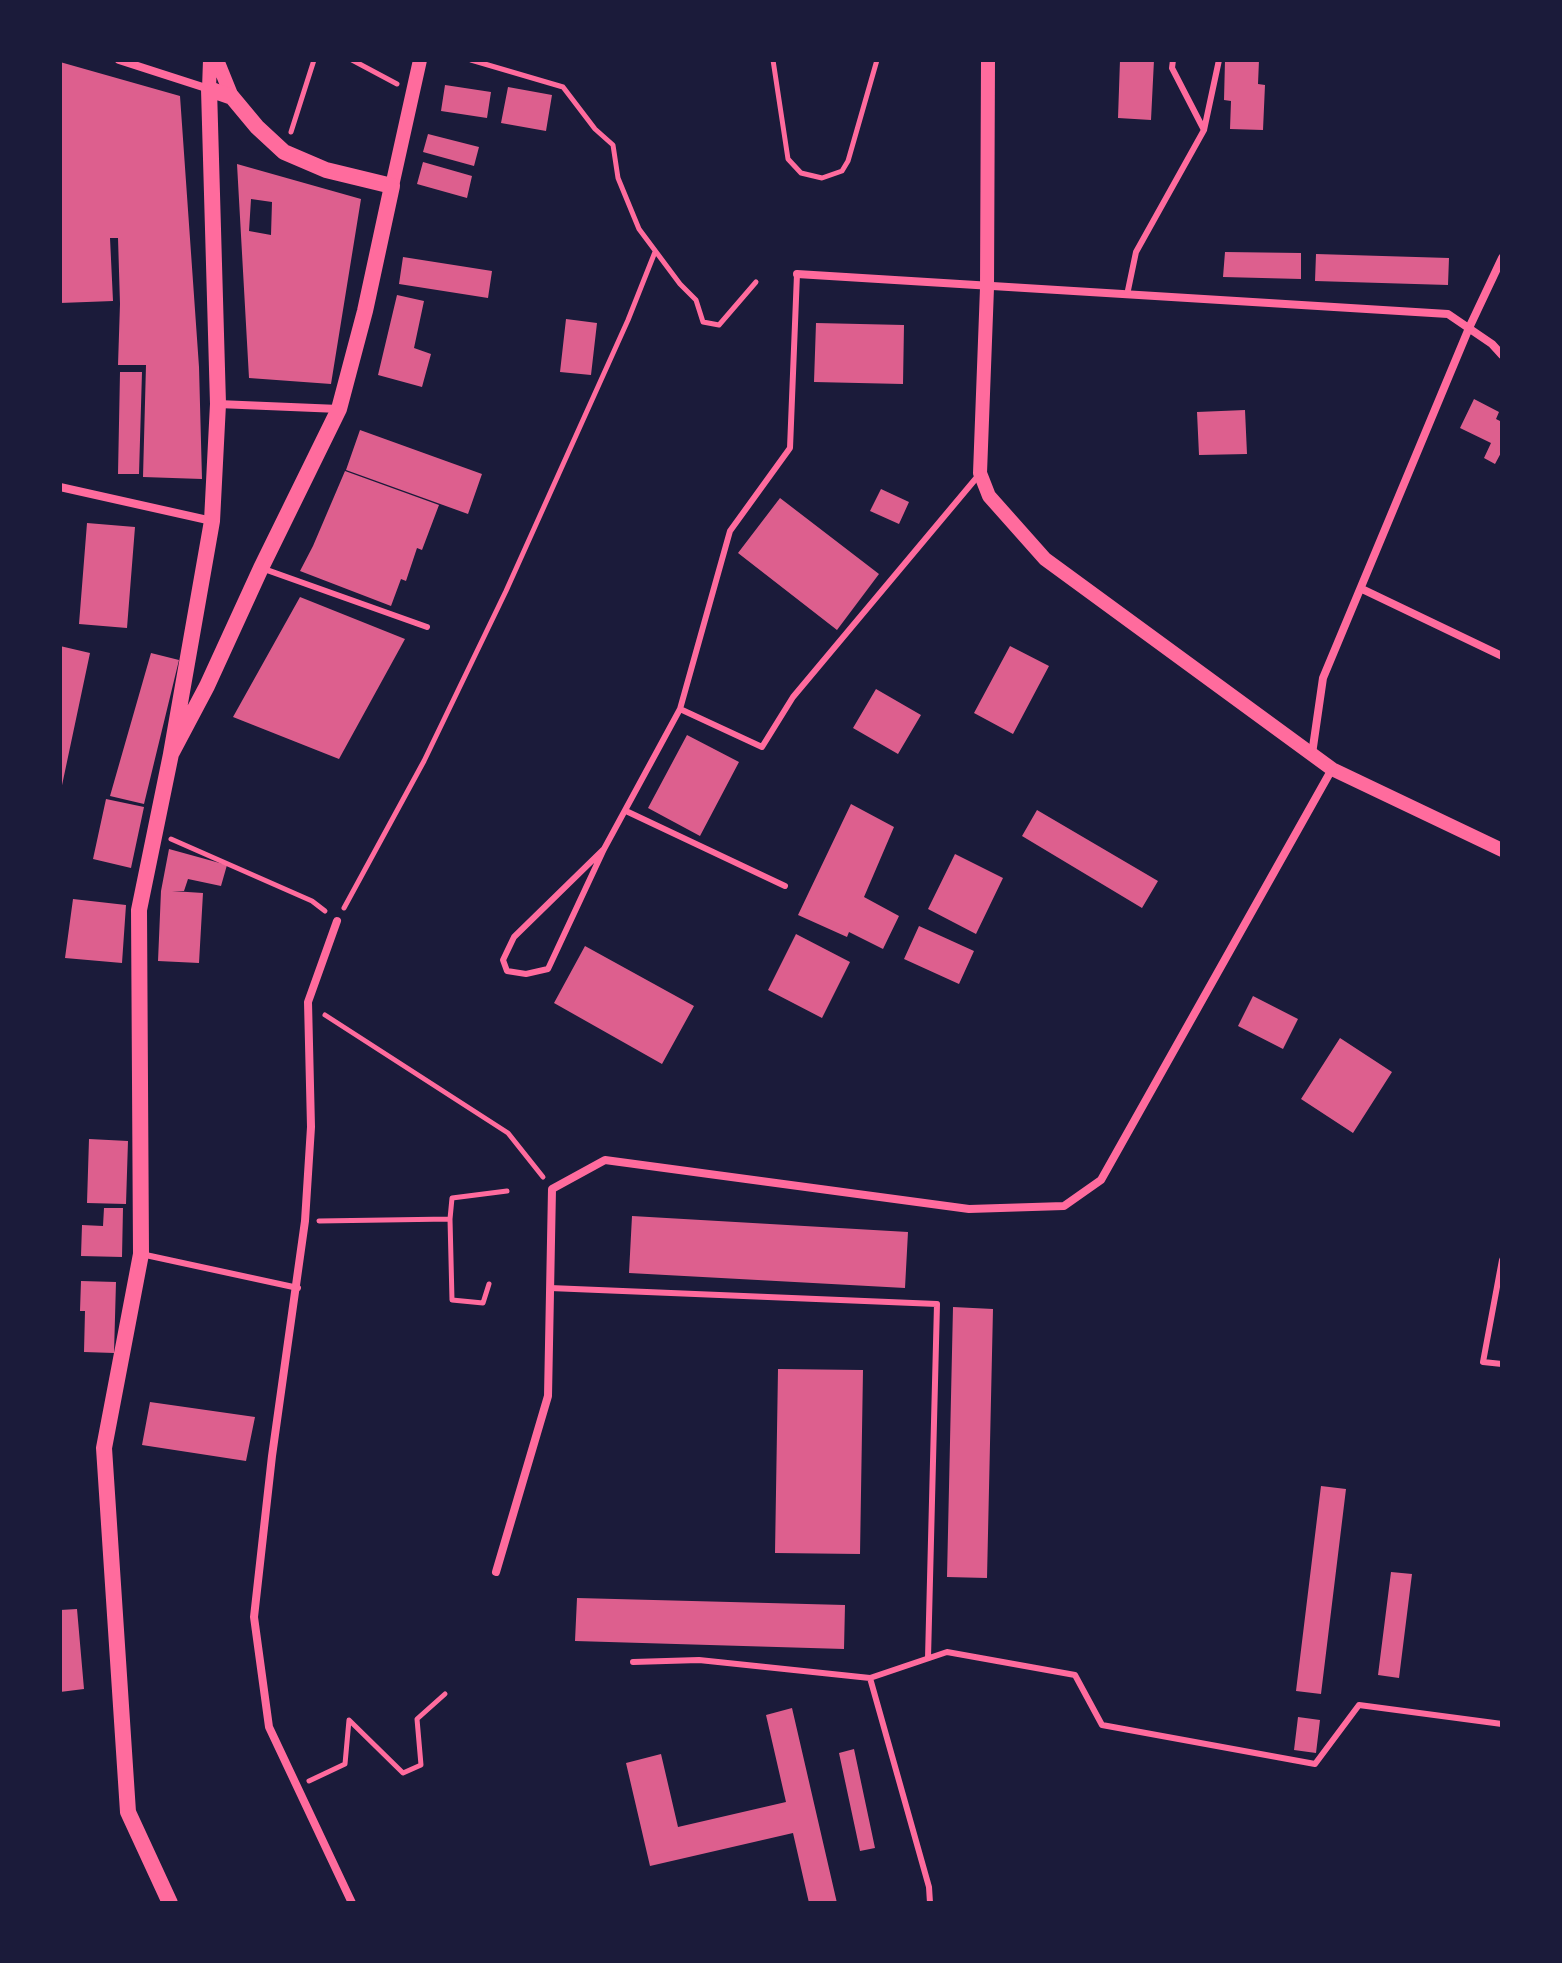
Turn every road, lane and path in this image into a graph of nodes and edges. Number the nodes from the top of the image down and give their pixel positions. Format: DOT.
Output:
graph roads {
  1 [pos="119,60"];
  2 [pos="210,60"];
  3 [pos="217,60"];
  4 [pos="314,60"];
  5 [pos="352,60"];
  6 [pos="420,60"];
  7 [pos="471,60"];
  8 [pos="773,60"];
  9 [pos="877,60"];
  10 [pos="988,60"];
  11 [pos="1173,60"];
  12 [pos="1219,60"];
  13 [pos="209,89"];
  14 [pos="412,93"];
  15 [pos="232,97"];
  16 [pos="1204,130"];
  17 [pos="284,152"];
  18 [pos="392,186"];
  19 [pos="655,252"];
  20 [pos="1502,258"];
  21 [pos="797,274"];
  22 [pos="756,282"];
  23 [pos="987,288"];
  24 [pos="1127,295"];
  25 [pos="1469,328"];
  26 [pos="1502,355"];
  27 [pos="218,404"];
  28 [pos="339,409"];
  29 [pos="980,473"];
  30 [pos="60,487"];
  31 [pos="212,521"];
  32 [pos="261,568"];
  33 [pos="1362,589"];
  34 [pos="427,627"];
  35 [pos="1502,656"];
  36 [pos="680,709"];
  37 [pos="171,754"];
  38 [pos="1312,755"];
  39 [pos="1332,769"];
  40 [pos="626,811"];
  41 [pos="157,832"];
  42 [pos="604,849"];
  43 [pos="1502,850"];
  44 [pos="785,886"];
  45 [pos="337,921"];
  46 [pos="308,1002"];
  47 [pos="552,1189"];
  48 [pos="507,1191"];
  49 [pos="450,1219"];
  50 [pos="305,1221"];
  51 [pos="141,1254"];
  52 [pos="1502,1260"];
  53 [pos="489,1284"];
  54 [pos="298,1288"];
  55 [pos="550,1288"];
  56 [pos="1502,1364"];
  57 [pos="496,1572"];
  58 [pos="928,1658"];
  59 [pos="633,1662"];
  60 [pos="870,1678"];
  61 [pos="445,1694"];
  62 [pos="1502,1724"];
  63 [pos="298,1787"];
  64 [pos="170,1903"];
  65 [pos="352,1903"];
  66 [pos="930,1903"];
  1 -- 13 [label="street"];
  2 -- 13 [label="street"];
  3 -- 15 [label="street"];
  4 -- 17 [label="path"];
  5 -- 14 [label="path"];
  6 -- 14 [label="street"];
  7 -- 19 [label="path"];
  8 -- 9 [label="path"];
  10 -- 23 [label="street"];
  11 -- 16 [label="lane"];
  12 -- 16 [label="lane"];
  13 -- 15 [label="main road"];
  13 -- 27 [label="main road"];
  14 -- 18 [label="street"];
  15 -- 17 [label="main road"];
  16 -- 24 [label="lane"];
  17 -- 18 [label="main road"];
  18 -- 28 [label="main road"];
  19 -- 22 [label="path"];
  19 -- 45 [label="path"];
  20 -- 25 [label="street"];
  21 -- 23 [label="street"];
  21 -- 36 [label="lane"];
  23 -- 24 [label="street"];
  23 -- 29 [label="street"];
  24 -- 25 [label="street"];
  25 -- 26 [label="street"];
  25 -- 33 [label="street"];
  27 -- 28 [label="street"];
  27 -- 31 [label="main road"];
  28 -- 32 [label="main road"];
  29 -- 36 [label="lane"];
  29 -- 38 [label="street"];
  30 -- 31 [label="street"];
  31 -- 37 [label="main road"];
  32 -- 34 [label="lane"];
  32 -- 37 [label="main road"];
  33 -- 35 [label="street"];
  33 -- 38 [label="street"];
  36 -- 40 [label="lane"];
  37 -- 41 [label="main road"];
  38 -- 39 [label="street"];
  39 -- 43 [label="street"];
  39 -- 47 [label="street"];
  40 -- 42 [label="lane"];
  40 -- 44 [label="lane"];
  41 -- 45 [label="path"];
  41 -- 51 [label="main road"];
  42 -- 42 [label="lane"];
  45 -- 46 [label="street"];
  46 -- 47 [label="path"];
  46 -- 50 [label="street"];
  47 -- 55 [label="street"];
  48 -- 49 [label="path"];
  49 -- 50 [label="path"];
  49 -- 53 [label="path"];
  50 -- 54 [label="street"];
  51 -- 54 [label="lane"];
  51 -- 64 [label="main road"];
  52 -- 56 [label="lane"];
  54 -- 63 [label="street"];
  55 -- 57 [label="street"];
  55 -- 58 [label="lane"];
  58 -- 60 [label="lane"];
  58 -- 62 [label="lane"];
  59 -- 60 [label="lane"];
  60 -- 66 [label="lane"];
  61 -- 63 [label="path"];
  63 -- 65 [label="street"];
}
